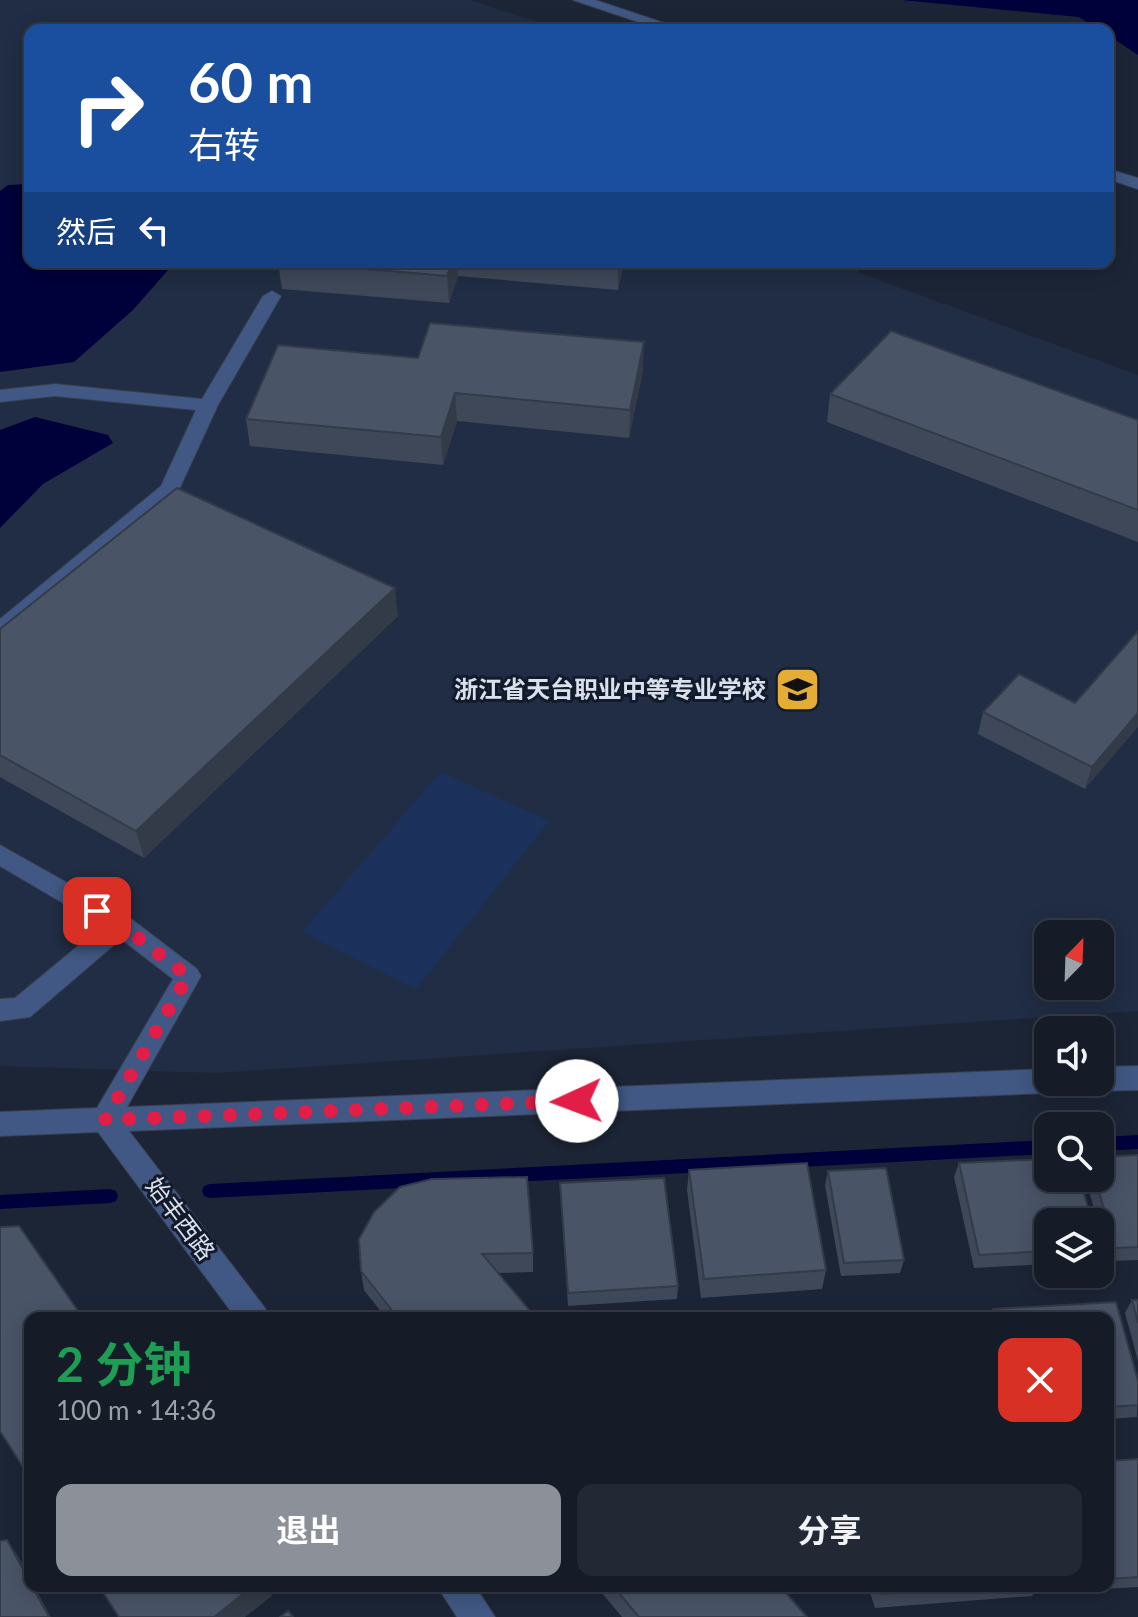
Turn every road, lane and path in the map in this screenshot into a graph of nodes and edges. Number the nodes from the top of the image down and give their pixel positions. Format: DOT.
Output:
graph roads {
  1 [pos="580,0"];
  2 [pos="658,24"];
  3 [pos="1114,176"];
  4 [pos="1138,184"];
  5 [pos="272,296"];
  6 [pos="0,396"];
  7 [pos="208,405"];
  8 [pos="0,631"];
  9 [pos="0,854"];
  10 [pos="121,925"];
  11 [pos="0,1010"];
  12 [pos="1138,1078"];
  13 [pos="1114,1079"];
  14 [pos="1034,1082"];
  15 [pos="105,1120"];
  16 [pos="0,1124"];
  17 [pos="249,1312"];
  18 [pos="459,1592"];
  19 [pos="478,1617"];
  1 -- 2 [label="street"];
  3 -- 4 [label="street"];
  5 -- 7 [label="street"];
  6 -- 7 [label="street"];
  7 -- 8 [label="street"];
  9 -- 10 [label="street"];
  10 -- 11 [label="street"];
  10 -- 15 [label="street"];
  12 -- 13 [label="street"];
  14 -- 15 [label="street"];
  15 -- 16 [label="street"];
  15 -- 17 [label="street, 始丰西路"];
  18 -- 19 [label="street"];
}
